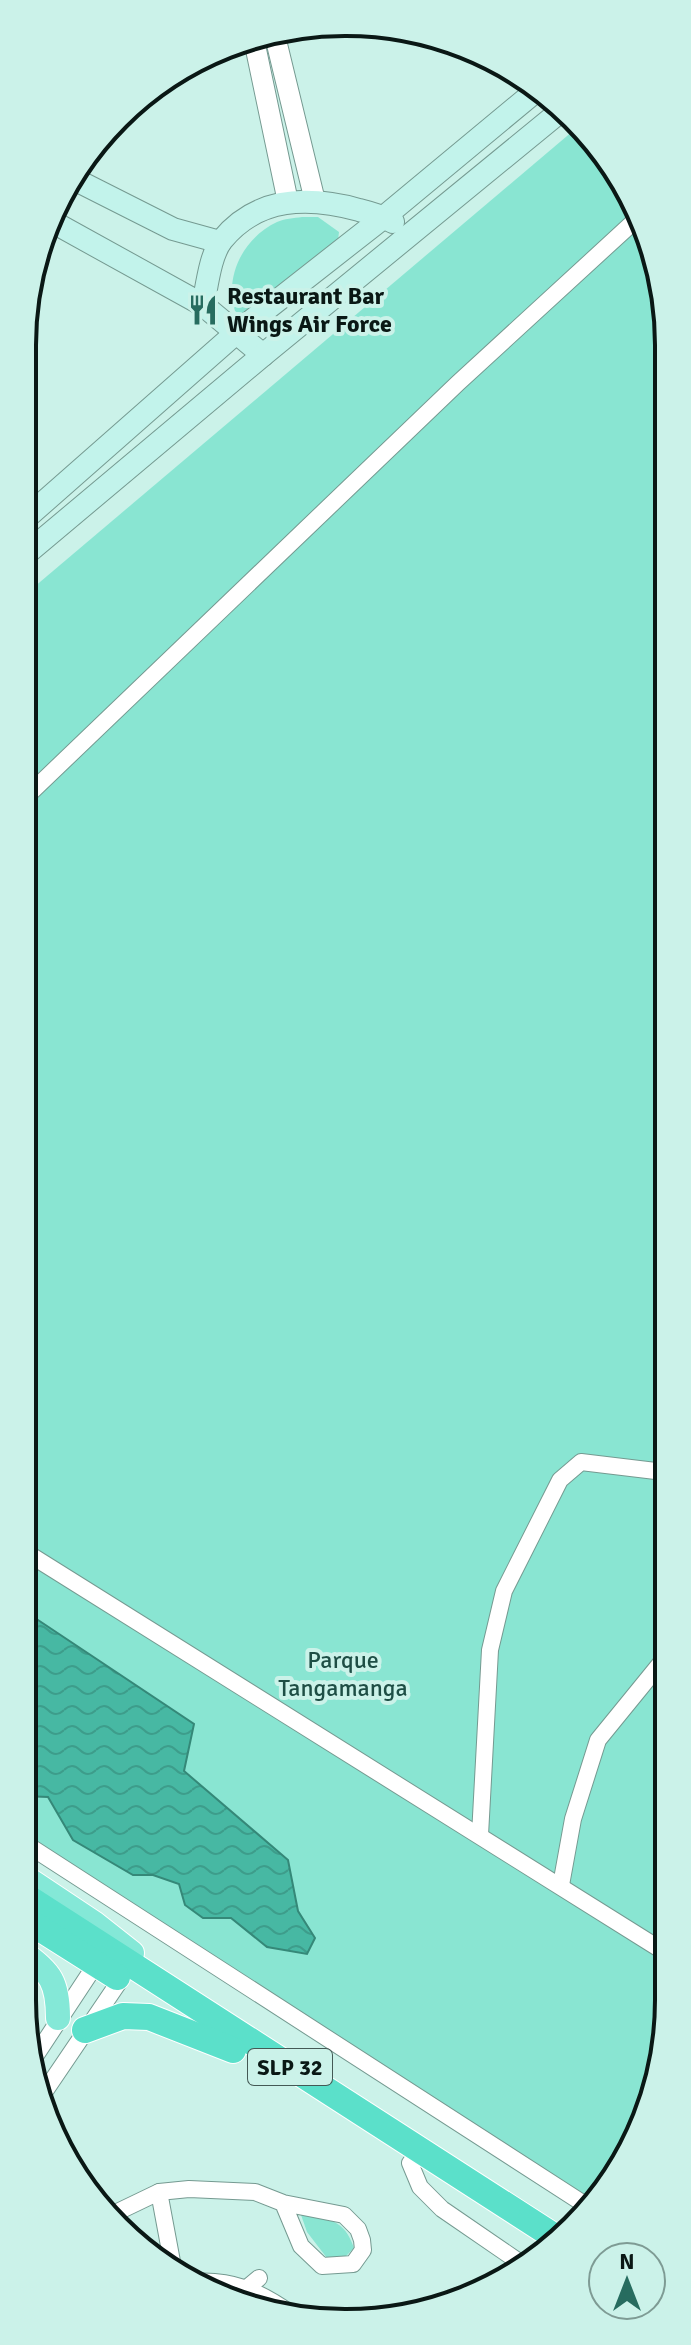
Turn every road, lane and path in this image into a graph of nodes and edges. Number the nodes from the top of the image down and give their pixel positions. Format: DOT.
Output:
graph roads {
  1 [pos="277,44"];
  2 [pos="256,49"];
  3 [pos="529,97"];
  4 [pos="554,117"];
  5 [pos="82,183"];
  6 [pos="315,201"];
  7 [pos="288,202"];
  8 [pos="384,217"];
  9 [pos="630,225"];
  10 [pos="60,226"];
  11 [pos="411,233"];
  12 [pos="220,242"];
  13 [pos="203,305"];
  14 [pos="236,333"];
  15 [pos="263,355"];
  16 [pos="36,509"];
  17 [pos="36,545"];
  18 [pos="36,787"];
  19 [pos="655,1471"];
  20 [pos="36,1558"];
  21 [pos="655,1670"];
  22 [pos="480,1835"];
  23 [pos="36,1850"];
  24 [pos="36,1884"];
  25 [pos="561,1885"];
  26 [pos="36,1903"];
  27 [pos="36,1926"];
  28 [pos="655,1946"];
  29 [pos="36,1962"];
  30 [pos="96,1964"];
  31 [pos="121,1979"];
  32 [pos="205,2013"];
  33 [pos="58,2018"];
  34 [pos="85,2030"];
  35 [pos="40,2048"];
  36 [pos="233,2050"];
  37 [pos="48,2083"];
  38 [pos="410,2163"];
  39 [pos="159,2192"];
  40 [pos="580,2202"];
  41 [pos="283,2203"];
  42 [pos="120,2211"];
  43 [pos="549,2233"];
  44 [pos="536,2244"];
  45 [pos="171,2255"];
  46 [pos="514,2259"];
  47 [pos="220,2282"];
  48 [pos="250,2289"];
  1 -- 6 [label="street"];
  2 -- 7 [label="street"];
  3 -- 8 [label="main road"];
  4 -- 11 [label="main road"];
  5 -- 12 [label="main road"];
  6 -- 7 [label="main road"];
  6 -- 8 [label="main road"];
  7 -- 12 [label="main road"];
  8 -- 11 [label="main road"];
  8 -- 14 [label="main road"];
  9 -- 18 [label="street"];
  10 -- 13 [label="main road"];
  11 -- 15 [label="main road"];
  12 -- 13 [label="main road"];
  13 -- 14 [label="main road"];
  14 -- 15 [label="main road"];
  14 -- 16 [label="main road"];
  15 -- 17 [label="main road"];
  19 -- 22 [label="street"];
  20 -- 22 [label="street"];
  21 -- 25 [label="street"];
  22 -- 25 [label="street"];
  23 -- 40 [label="street"];
  24 -- 32 [label="main road"];
  25 -- 28 [label="street"];
  26 -- 32 [label="highway, SLP 32"];
  27 -- 30 [label="highway, SLP 32"];
  29 -- 33 [label="main road"];
  30 -- 31 [label="highway, SLP 32"];
  30 -- 33 [label="street"];
  31 -- 34 [label="street"];
  31 -- 36 [label="highway, SLP 32"];
  32 -- 43 [label="highway, SLP 32"];
  33 -- 35 [label="street"];
  34 -- 36 [label="highway"];
  34 -- 37 [label="street"];
  36 -- 38 [label="highway, SLP 32"];
  38 -- 44 [label="highway, SLP 32"];
  38 -- 46 [label="street"];
  39 -- 41 [label="street"];
  39 -- 42 [label="street"];
  39 -- 45 [label="street"];
  41 -- 41 [label="street"];
  47 -- 48 [label="street"];
}
